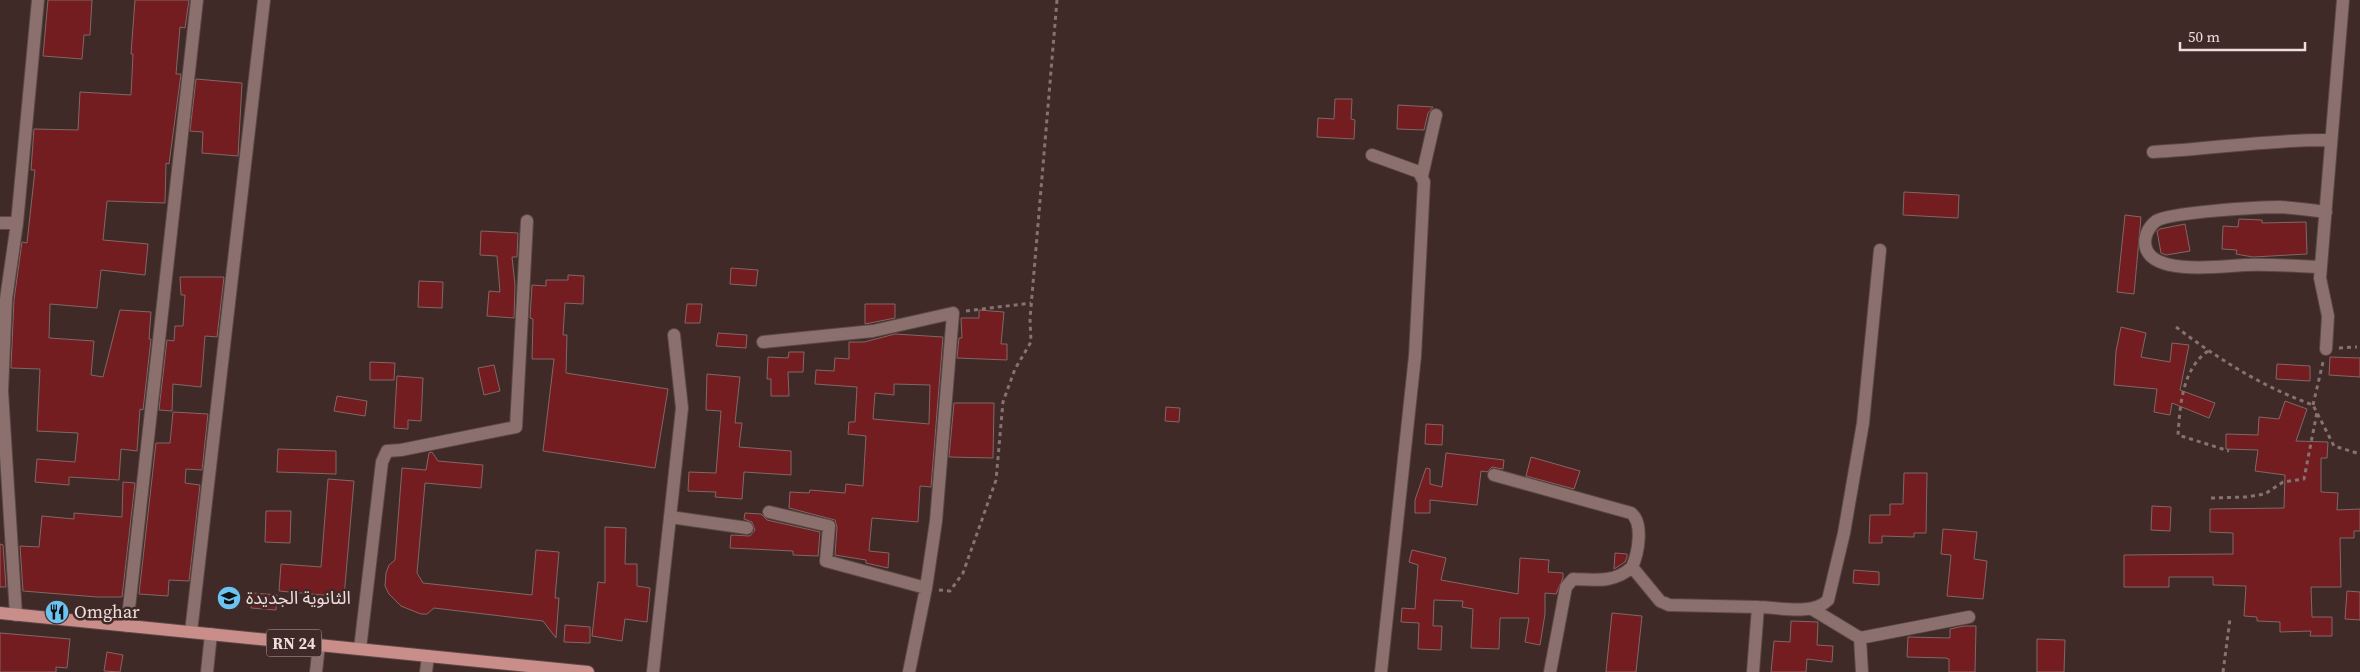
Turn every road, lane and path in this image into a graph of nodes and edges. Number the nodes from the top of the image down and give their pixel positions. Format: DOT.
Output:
graph roads {
  1 [pos="38,0"];
  2 [pos="196,0"];
  3 [pos="264,0"];
  4 [pos="1057,0"];
  5 [pos="2343,0"];
  6 [pos="1436,115"];
  7 [pos="2331,140"];
  8 [pos="2153,152"];
  9 [pos="1372,156"];
  10 [pos="1422,176"];
  11 [pos="2326,212"];
  12 [pos="527,221"];
  13 [pos="0,223"];
  14 [pos="17,223"];
  15 [pos="1880,250"];
  16 [pos="2321,267"];
  17 [pos="1031,303"];
  18 [pos="953,313"];
  19 [pos="2176,327"];
  20 [pos="674,335"];
  21 [pos="763,342"];
  22 [pos="2357,348"];
  23 [pos="2326,349"];
  24 [pos="2208,351"];
  25 [pos="2313,405"];
  26 [pos="2317,411"];
  27 [pos="2229,451"];
  28 [pos="2360,454"];
  29 [pos="1494,475"];
  30 [pos="2211,498"];
  31 [pos="769,512"];
  32 [pos="670,517"];
  33 [pos="747,528"];
  34 [pos="1632,568"];
  35 [pos="926,588"];
  36 [pos="1758,606"];
  37 [pos="1812,609"];
  38 [pos="0,613"];
  39 [pos="16,615"];
  40 [pos="1969,617"];
  41 [pos="2230,619"];
  42 [pos="127,626"];
  43 [pos="191,632"];
  44 [pos="212,634"];
  45 [pos="1860,638"];
  46 [pos="319,645"];
  47 [pos="360,649"];
  48 [pos="428,656"];
  49 [pos="566,671"];
  50 [pos="207,672"];
  51 [pos="316,672"];
  52 [pos="426,672"];
  53 [pos="588,672"];
  54 [pos="653,672"];
  55 [pos="909,672"];
  56 [pos="1381,672"];
  57 [pos="1550,672"];
  58 [pos="1753,672"];
  59 [pos="1862,672"];
  60 [pos="2223,672"];
  1 -- 14 [label="street"];
  2 -- 42 [label="street"];
  3 -- 43 [label="street"];
  4 -- 17 [label="path"];
  5 -- 7 [label="street"];
  6 -- 10 [label="street"];
  7 -- 8 [label="street"];
  7 -- 11 [label="street"];
  9 -- 10 [label="street"];
  10 -- 56 [label="street"];
  11 -- 16 [label="street"];
  11 -- 16 [label="street"];
  12 -- 47 [label="street"];
  13 -- 14 [label="street"];
  14 -- 39 [label="street"];
  15 -- 37 [label="street"];
  16 -- 23 [label="street"];
  17 -- 18 [label="path"];
  17 -- 35 [label="path"];
  18 -- 21 [label="street"];
  18 -- 35 [label="street"];
  19 -- 24 [label="path"];
  20 -- 32 [label="street"];
  22 -- 23 [label="path"];
  23 -- 25 [label="path"];
  24 -- 25 [label="path"];
  24 -- 27 [label="path"];
  25 -- 26 [label="path"];
  26 -- 28 [label="path"];
  26 -- 30 [label="path"];
  29 -- 34 [label="street"];
  31 -- 35 [label="street"];
  32 -- 33 [label="street"];
  32 -- 54 [label="street"];
  34 -- 36 [label="street"];
  34 -- 57 [label="street"];
  35 -- 55 [label="street"];
  36 -- 37 [label="street"];
  36 -- 58 [label="street"];
  37 -- 45 [label="street"];
  38 -- 39 [label="main road, RN 24"];
  39 -- 42 [label="main road, RN 24"];
  40 -- 45 [label="street"];
  41 -- 60 [label="path"];
  42 -- 43 [label="main road, RN 24"];
  43 -- 44 [label="main road, RN 24"];
  44 -- 46 [label="main road, RN 24"];
  44 -- 50 [label="street"];
  45 -- 59 [label="street"];
  46 -- 47 [label="main road, RN 24"];
  46 -- 51 [label="street"];
  47 -- 48 [label="main road, RN 24"];
  48 -- 49 [label="main road, RN 24"];
  48 -- 52 [label="street"];
  49 -- 53 [label="main road, RN 24"];
}
